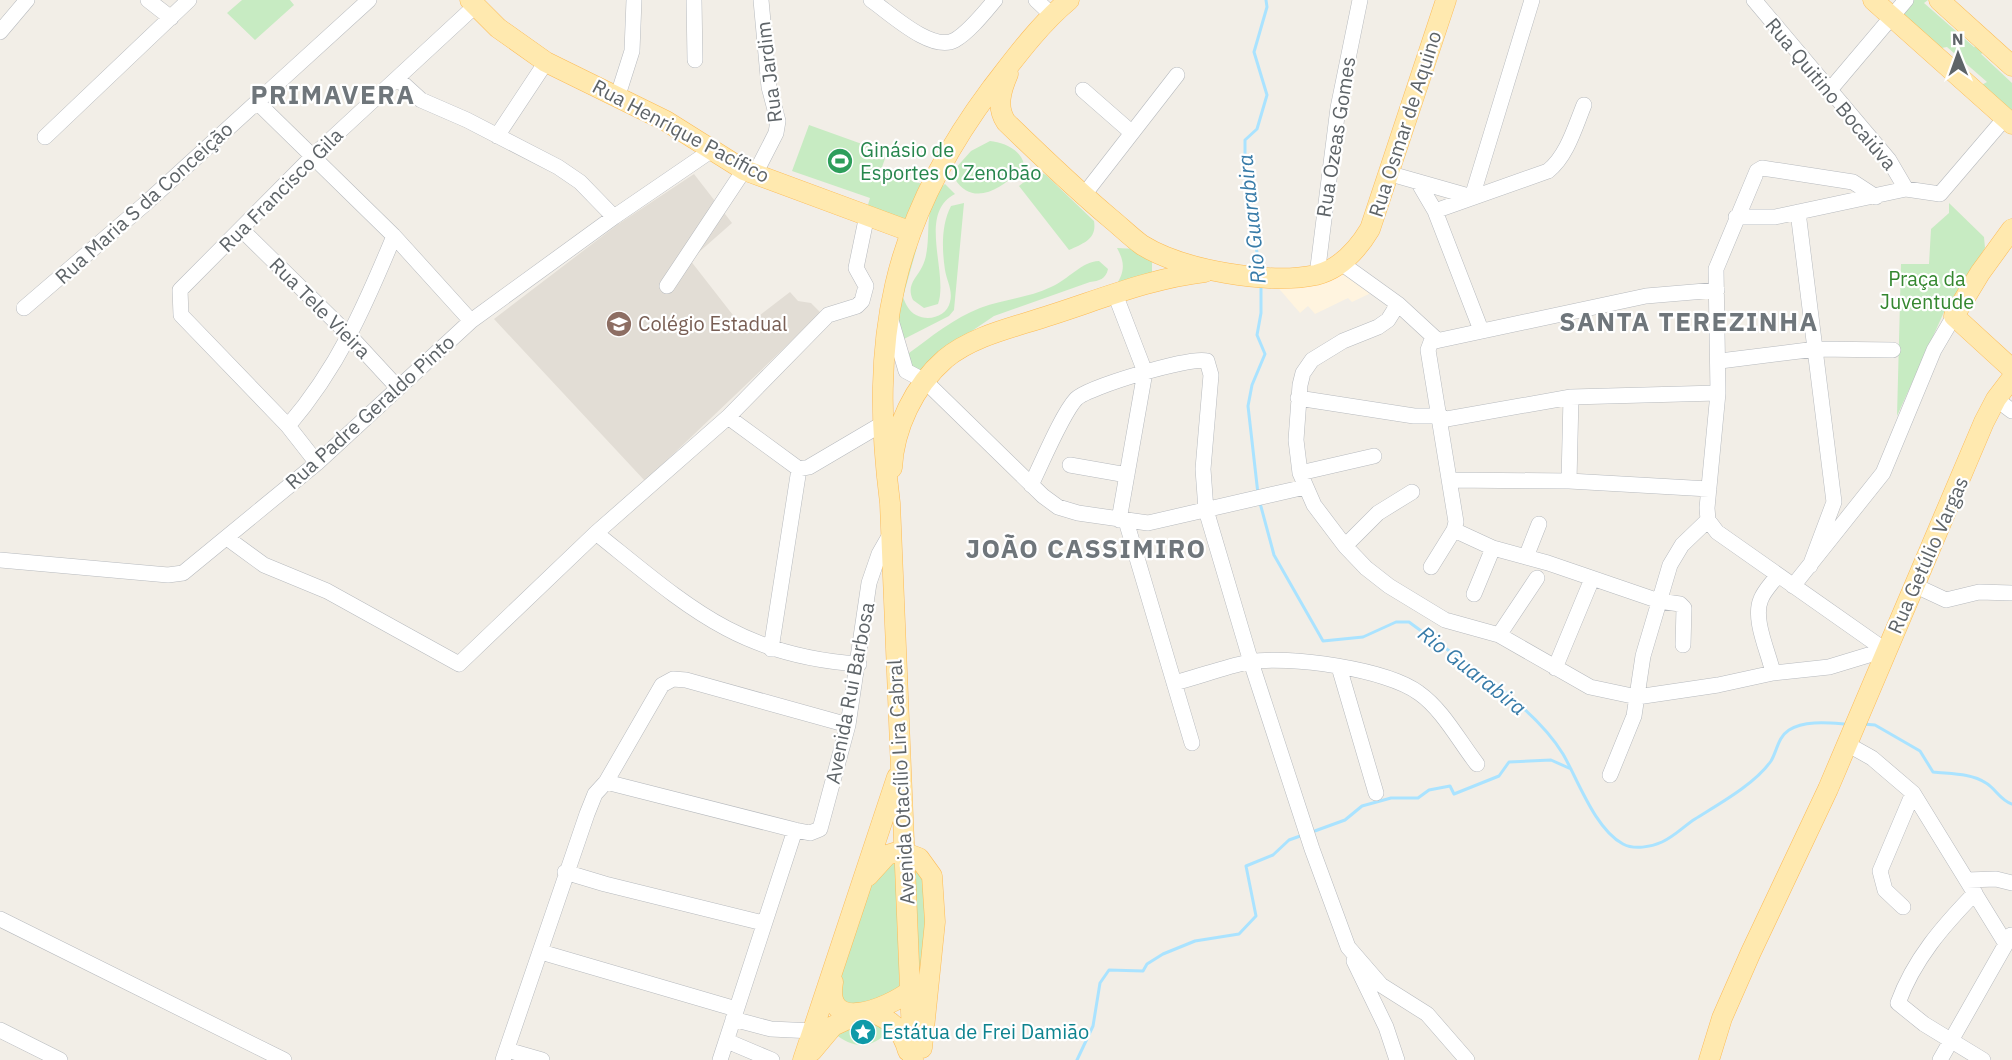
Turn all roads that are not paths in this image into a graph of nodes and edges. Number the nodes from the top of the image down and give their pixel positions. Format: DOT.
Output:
graph roads {
  1 [pos="27,0"];
  2 [pos="148,0"];
  3 [pos="189,0"];
  4 [pos="369,0"];
  5 [pos="634,0"];
  6 [pos="694,0"];
  7 [pos="760,0"];
  8 [pos="870,0"];
  9 [pos="994,0"];
  10 [pos="1036,0"];
  11 [pos="1069,0"];
  12 [pos="1360,0"];
  13 [pos="1446,0"];
  14 [pos="1532,0"];
  15 [pos="1754,0"];
  16 [pos="1873,0"];
  17 [pos="1906,0"];
  18 [pos="1939,0"];
  19 [pos="472,3"];
  20 [pos="1052,15"];
  21 [pos="1893,17"];
  22 [pos="171,18"];
  23 [pos="0,32"];
  24 [pos="694,60"];
  25 [pos="1014,61"];
  26 [pos="546,62"];
  27 [pos="2012,66"];
  28 [pos="1177,75"];
  29 [pos="398,79"];
  30 [pos="1083,90"];
  31 [pos="1829,91"];
  32 [pos="618,95"];
  33 [pos="257,102"];
  34 [pos="1584,105"];
  35 [pos="2008,121"];
  36 [pos="1131,132"];
  37 [pos="497,136"];
  38 [pos="45,137"];
  39 [pos="712,150"];
  40 [pos="314,155"];
  41 [pos="749,172"];
  42 [pos="1391,174"];
  43 [pos="1418,182"];
  44 [pos="1906,189"];
  45 [pos="1083,196"];
  46 [pos="1472,197"];
  47 [pos="1876,197"];
  48 [pos="1435,211"];
  49 [pos="1798,212"];
  50 [pos="867,215"];
  51 [pos="614,217"];
  52 [pos="1736,217"];
  53 [pos="2012,229"];
  54 [pos="242,230"];
  55 [pos="909,231"];
  56 [pos="394,236"];
  57 [pos="1162,254"];
  58 [pos="1341,263"];
  59 [pos="1233,273"];
  60 [pos="1317,275"];
  61 [pos="1159,280"];
  62 [pos="667,286"];
  63 [pos="1717,290"];
  64 [pos="1115,294"];
  65 [pos="1398,304"];
  66 [pos="24,308"];
  67 [pos="889,312"];
  68 [pos="1954,316"];
  69 [pos="471,321"];
  70 [pos="1481,330"];
  71 [pos="350,336"];
  72 [pos="1434,340"];
  73 [pos="1816,349"];
  74 [pos="1893,350"];
  75 [pos="1720,361"];
  76 [pos="2012,369"];
  77 [pos="1145,372"];
  78 [pos="2012,378"];
  79 [pos="925,381"];
  80 [pos="398,388"];
  81 [pos="1718,393"];
  82 [pos="1571,397"];
  83 [pos="1299,398"];
  84 [pos="1996,399"];
  85 [pos="2012,411"];
  86 [pos="728,417"];
  87 [pos="1441,418"];
  88 [pos="882,424"];
  89 [pos="288,426"];
  90 [pos="1374,456"];
  91 [pos="317,463"];
  92 [pos="1070,465"];
  93 [pos="799,469"];
  94 [pos="1127,475"];
  95 [pos="1302,480"];
  96 [pos="1449,480"];
  97 [pos="1569,481"];
  98 [pos="1031,485"];
  99 [pos="1709,489"];
  100 [pos="1412,492"];
  101 [pos="890,503"];
  102 [pos="1206,510"];
  103 [pos="1708,520"];
  104 [pos="1122,521"];
  105 [pos="1539,524"];
  106 [pos="1454,530"];
  107 [pos="891,532"];
  108 [pos="596,533"];
  109 [pos="227,538"];
  110 [pos="1345,546"];
  111 [pos="1493,548"];
  112 [pos="1526,557"];
  113 [pos="0,560"];
  114 [pos="1810,566"];
  115 [pos="1431,567"];
  116 [pos="1777,576"];
  117 [pos="1537,578"];
  118 [pos="1592,579"];
  119 [pos="1793,586"];
  120 [pos="1916,586"];
  121 [pos="2012,593"];
  122 [pos="1474,594"];
  123 [pos="1659,601"];
  124 [pos="1499,634"];
  125 [pos="1683,645"];
  126 [pos="771,649"];
  127 [pos="1885,650"];
  128 [pos="1251,662"];
  129 [pos="859,664"];
  130 [pos="1339,667"];
  131 [pos="1554,668"];
  132 [pos="1773,673"];
  133 [pos="1174,684"];
  134 [pos="1637,697"];
  135 [pos="848,725"];
  136 [pos="1848,740"];
  137 [pos="1192,743"];
  138 [pos="1477,764"];
  139 [pos="900,766"];
  140 [pos="1610,775"];
  141 [pos="606,782"];
  142 [pos="1376,792"];
  143 [pos="1913,793"];
  144 [pos="795,830"];
  145 [pos="905,852"];
  146 [pos="566,872"];
  147 [pos="2012,883"];
  148 [pos="863,884"];
  149 [pos="1971,887"];
  150 [pos="1903,907"];
  151 [pos="0,919"];
  152 [pos="763,923"];
  153 [pos="2009,939"];
  154 [pos="1348,947"];
  155 [pos="541,952"];
  156 [pos="834,973"];
  157 [pos="910,991"];
  158 [pos="867,1012"];
  159 [pos="735,1014"];
  160 [pos="771,1029"];
  161 [pos="0,1030"];
  162 [pos="813,1031"];
  163 [pos="1951,1040"];
  164 [pos="727,1041"];
  165 [pos="505,1055"];
  166 [pos="768,1058"];
  167 [pos="60,1060"];
  168 [pos="284,1060"];
  169 [pos="542,1060"];
  170 [pos="720,1060"];
  171 [pos="805,1060"];
  172 [pos="911,1060"];
  173 [pos="920,1060"];
  174 [pos="1397,1060"];
  175 [pos="1467,1060"];
  176 [pos="1709,1060"];
  177 [pos="1940,1060"];
  178 [pos="1983,1060"];
  1 -- 23 [label="street"];
  2 -- 22 [label="street"];
  3 -- 22 [label="street"];
  4 -- 33 [label="street, Rua Maria S da Conceição"];
  5 -- 32 [label="street"];
  6 -- 24 [label="street"];
  7 -- 41 [label="street, Rua Jardim"];
  8 -- 9 [label="street"];
  10 -- 20 [label="street"];
  11 -- 20 [label="main road"];
  12 -- 60 [label="street, Rua Ozeas Gomes"];
  13 -- 42 [label="main road, Rua Osmar de Aquino"];
  14 -- 46 [label="street"];
  15 -- 31 [label="street, Rua Quitino Bocaiúva"];
  16 -- 21 [label="main road"];
  17 -- 21 [label="street"];
  18 -- 27 [label="main road"];
  19 -- 26 [label="main road, Rua Henrique Pacífico"];
  19 -- 29 [label="street, Rua Francisco Gila"];
  20 -- 25 [label="main road"];
  21 -- 31 [label="street"];
  21 -- 35 [label="main road"];
  22 -- 38 [label="street"];
  25 -- 45 [label="main road, Rua Osmar de Aquino"];
  25 -- 55 [label="main road"];
  26 -- 32 [label="main road, Rua Henrique Pacífico"];
  26 -- 37 [label="street"];
  28 -- 36 [label="street"];
  29 -- 37 [label="street"];
  29 -- 40 [label="street, Rua Francisco Gila"];
  30 -- 36 [label="street"];
  31 -- 44 [label="street, Rua Quitino Bocaiúva"];
  32 -- 39 [label="main road, Rua Henrique Pacífico"];
  33 -- 40 [label="street"];
  33 -- 66 [label="street, Rua Maria S da Conceição"];
  34 -- 46 [label="street"];
  35 -- 44 [label="street"];
  36 -- 45 [label="street"];
  37 -- 51 [label="street"];
  39 -- 41 [label="main road, Rua Henrique Pacífico"];
  39 -- 51 [label="street, Rua Padre Geraldo Pinto"];
  40 -- 54 [label="street, Rua Francisco Gila"];
  40 -- 56 [label="street"];
  41 -- 50 [label="main road, Rua Henrique Pacífico"];
  41 -- 62 [label="street, Rua Jardim"];
  42 -- 43 [label="street"];
  42 -- 58 [label="main road, Rua Osmar de Aquino"];
  43 -- 46 [label="street"];
  43 -- 48 [label="street"];
  44 -- 47 [label="street"];
  45 -- 57 [label="main road, Rua Osmar de Aquino"];
  46 -- 48 [label="street"];
  47 -- 49 [label="street"];
  47 -- 52 [label="street"];
  48 -- 70 [label="street"];
  49 -- 52 [label="street"];
  49 -- 73 [label="street"];
  50 -- 55 [label="main road, Rua Henrique Pacífico"];
  50 -- 86 [label="street"];
  51 -- 69 [label="street, Rua Padre Geraldo Pinto"];
  52 -- 63 [label="street"];
  53 -- 68 [label="main road"];
  54 -- 71 [label="street, Rua Tele Vieira"];
  54 -- 89 [label="street, Rua Francisco Gila"];
  55 -- 67 [label="main road"];
  56 -- 69 [label="street"];
  56 -- 71 [label="street"];
  57 -- 59 [label="main road, Rua Osmar de Aquino"];
  57 -- 61 [label="main road"];
  58 -- 60 [label="main road, Rua Osmar de Aquino"];
  58 -- 65 [label="street"];
  59 -- 60 [label="main road, Rua Osmar de Aquino"];
  59 -- 61 [label="main road, Rua Osmar de Aquino"];
  61 -- 64 [label="main road, Rua Osmar de Aquino"];
  63 -- 70 [label="street"];
  63 -- 75 [label="street"];
  64 -- 77 [label="street"];
  64 -- 79 [label="main road, Rua Osmar de Aquino"];
  65 -- 72 [label="street"];
  65 -- 83 [label="street"];
  67 -- 79 [label="street"];
  67 -- 88 [label="main road"];
  68 -- 76 [label="main road"];
  68 -- 114 [label="street"];
  69 -- 80 [label="street, Rua Padre Geraldo Pinto"];
  70 -- 72 [label="street"];
  71 -- 80 [label="street, Rua Tele Vieira"];
  71 -- 89 [label="street"];
  72 -- 87 [label="street"];
  73 -- 74 [label="street"];
  73 -- 75 [label="street"];
  73 -- 114 [label="street"];
  75 -- 81 [label="street"];
  77 -- 94 [label="street"];
  77 -- 98 [label="street"];
  77 -- 102 [label="street"];
  78 -- 84 [label="main road, Rua Getúlio Vargas"];
  79 -- 98 [label="street"];
  79 -- 101 [label="main road, Avenida Otacílio Lira Cabral"];
  80 -- 91 [label="street, Rua Padre Geraldo Pinto"];
  81 -- 82 [label="street"];
  81 -- 99 [label="street"];
  82 -- 87 [label="street"];
  82 -- 97 [label="street"];
  83 -- 87 [label="street"];
  83 -- 95 [label="street"];
  84 -- 85 [label="street"];
  84 -- 120 [label="main road, Rua Getúlio Vargas"];
  86 -- 93 [label="street"];
  86 -- 108 [label="street"];
  87 -- 96 [label="street"];
  88 -- 93 [label="street"];
  88 -- 101 [label="main road, Avenida Otacílio Lira Cabral"];
  89 -- 91 [label="street"];
  90 -- 95 [label="street"];
  91 -- 109 [label="street, Rua Padre Geraldo Pinto"];
  92 -- 94 [label="street"];
  93 -- 126 [label="street"];
  94 -- 104 [label="street"];
  95 -- 102 [label="street"];
  95 -- 110 [label="street"];
  96 -- 97 [label="street"];
  96 -- 106 [label="street"];
  97 -- 99 [label="street"];
  98 -- 104 [label="street"];
  99 -- 103 [label="street"];
  100 -- 110 [label="street"];
  101 -- 107 [label="main road, Avenida Otacílio Lira Cabral"];
  102 -- 104 [label="street"];
  102 -- 128 [label="street"];
  103 -- 116 [label="street"];
  103 -- 123 [label="street"];
  104 -- 133 [label="street"];
  105 -- 112 [label="street"];
  106 -- 111 [label="street"];
  106 -- 115 [label="street"];
  107 -- 129 [label="street, Avenida Rui Barbosa"];
  107 -- 139 [label="main road, Avenida Otacílio Lira Cabral"];
  108 -- 109 [label="street"];
  108 -- 126 [label="street"];
  109 -- 113 [label="street, Rua Padre Geraldo Pinto"];
  110 -- 124 [label="street"];
  111 -- 112 [label="street"];
  111 -- 122 [label="street"];
  112 -- 118 [label="street"];
  114 -- 119 [label="street"];
  116 -- 119 [label="street"];
  116 -- 132 [label="street"];
  117 -- 124 [label="street"];
  118 -- 123 [label="street"];
  118 -- 131 [label="street"];
  119 -- 127 [label="street"];
  120 -- 121 [label="street"];
  120 -- 127 [label="main road, Rua Getúlio Vargas"];
  123 -- 125 [label="street"];
  123 -- 134 [label="street"];
  124 -- 131 [label="street"];
  126 -- 129 [label="street"];
  127 -- 132 [label="street"];
  127 -- 136 [label="main road, Rua Getúlio Vargas"];
  128 -- 130 [label="street"];
  128 -- 133 [label="street"];
  128 -- 154 [label="street"];
  129 -- 135 [label="street, Avenida Rui Barbosa"];
  130 -- 138 [label="street"];
  130 -- 142 [label="street"];
  131 -- 134 [label="street"];
  132 -- 134 [label="street"];
  133 -- 137 [label="street"];
  134 -- 140 [label="street"];
  135 -- 141 [label="street"];
  135 -- 144 [label="street, Avenida Rui Barbosa"];
  136 -- 143 [label="street"];
  136 -- 176 [label="main road, Rua Getúlio Vargas"];
  139 -- 145 [label="main road, Avenida Otacílio Lira Cabral"];
  139 -- 148 [label="main road"];
  141 -- 144 [label="street"];
  141 -- 146 [label="street"];
  143 -- 149 [label="street"];
  143 -- 150 [label="street"];
  144 -- 152 [label="street"];
  145 -- 148 [label="main road"];
  145 -- 157 [label="main road, Avenida Otacílio Lira Cabral"];
  145 -- 173 [label="main road"];
  146 -- 152 [label="street"];
  146 -- 155 [label="street"];
  147 -- 149 [label="street"];
  148 -- 156 [label="main road"];
  149 -- 153 [label="street"];
  149 -- 163 [label="street"];
  151 -- 168 [label="street"];
  152 -- 159 [label="street"];
  153 -- 163 [label="street"];
  154 -- 174 [label="street"];
  154 -- 175 [label="street"];
  155 -- 159 [label="street"];
  155 -- 165 [label="street"];
  156 -- 158 [label="main road"];
  156 -- 162 [label="main road"];
  157 -- 158 [label="main road"];
  157 -- 172 [label="main road, Avenida Otacílio Lira Cabral"];
  158 -- 171 [label="main road"];
  158 -- 172 [label="main road"];
  159 -- 160 [label="street"];
  159 -- 164 [label="street"];
  160 -- 162 [label="street"];
  160 -- 166 [label="street"];
  161 -- 167 [label="street"];
  162 -- 171 [label="main road"];
  163 -- 177 [label="street"];
  163 -- 178 [label="street"];
  164 -- 166 [label="street"];
  164 -- 170 [label="street"];
  165 -- 169 [label="street"];
}
